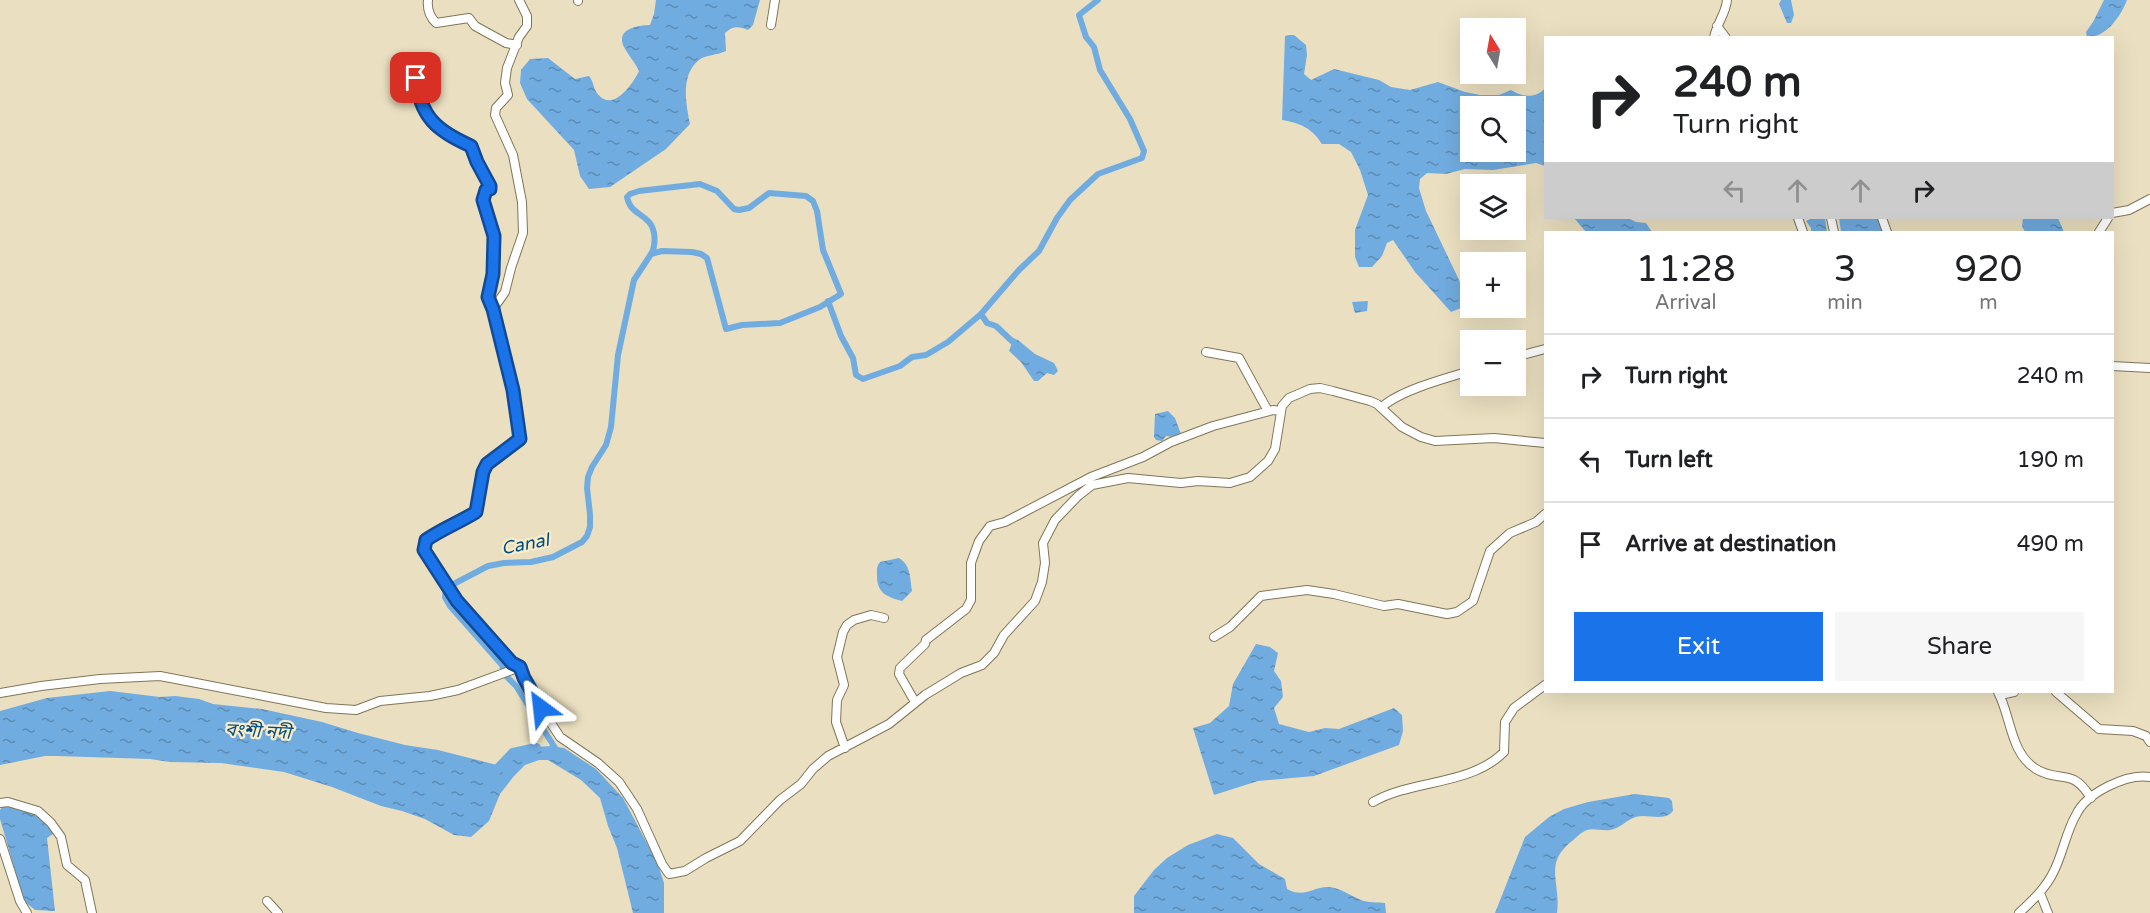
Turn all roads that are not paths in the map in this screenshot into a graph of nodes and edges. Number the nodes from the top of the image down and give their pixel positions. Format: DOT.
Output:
graph roads {
  1 [pos="428,0"];
  2 [pos="519,0"];
  3 [pos="775,0"];
  4 [pos="1727,0"];
  5 [pos="771,25"];
  6 [pos="1717,26"];
  7 [pos="1714,36"];
  8 [pos="1724,36"];
  9 [pos="517,45"];
  10 [pos="415,76"];
  11 [pos="2150,199"];
  12 [pos="2114,213"];
  13 [pos="493,309"];
  14 [pos="1544,349"];
  15 [pos="1206,352"];
  16 [pos="1526,354"];
  17 [pos="2114,366"];
  18 [pos="2150,368"];
  19 [pos="1460,375"];
  20 [pos="1380,408"];
  21 [pos="1268,411"];
  22 [pos="1281,411"];
  23 [pos="1544,442"];
  24 [pos="1544,515"];
  25 [pos="884,618"];
  26 [pos="1214,637"];
  27 [pos="520,667"];
  28 [pos="1544,686"];
  29 [pos="0,693"];
  30 [pos="1999,693"];
  31 [pos="2057,693"];
  32 [pos="915,702"];
  33 [pos="2150,742"];
  34 [pos="844,748"];
  35 [pos="2150,777"];
  36 [pos="2091,798"];
  37 [pos="1373,802"];
  38 [pos="0,803"];
  39 [pos="0,839"];
  40 [pos="2040,893"];
  41 [pos="267,901"];
  42 [pos="27,913"];
  43 [pos="92,913"];
  44 [pos="278,913"];
  45 [pos="2019,913"];
  46 [pos="2048,913"];
  1 -- 9 [label="street"];
  2 -- 9 [label="street"];
  3 -- 5 [label="street"];
  4 -- 6 [label="street"];
  6 -- 7 [label="street"];
  6 -- 8 [label="street"];
  9 -- 13 [label="street"];
  10 -- 13 [label="street"];
  11 -- 12 [label="street"];
  13 -- 27 [label="street"];
  14 -- 16 [label="street"];
  15 -- 21 [label="street"];
  17 -- 18 [label="street"];
  19 -- 20 [label="street"];
  20 -- 22 [label="street"];
  20 -- 23 [label="street"];
  21 -- 22 [label="street"];
  21 -- 32 [label="street"];
  22 -- 32 [label="street"];
  24 -- 26 [label="street"];
  25 -- 34 [label="street"];
  27 -- 29 [label="street"];
  27 -- 34 [label="street"];
  28 -- 37 [label="street"];
  30 -- 36 [label="street"];
  31 -- 33 [label="street"];
  32 -- 34 [label="street"];
  35 -- 36 [label="street"];
  36 -- 40 [label="street"];
  38 -- 43 [label="street"];
  39 -- 42 [label="street"];
  40 -- 45 [label="street"];
  40 -- 46 [label="street"];
  41 -- 44 [label="street"];
}
